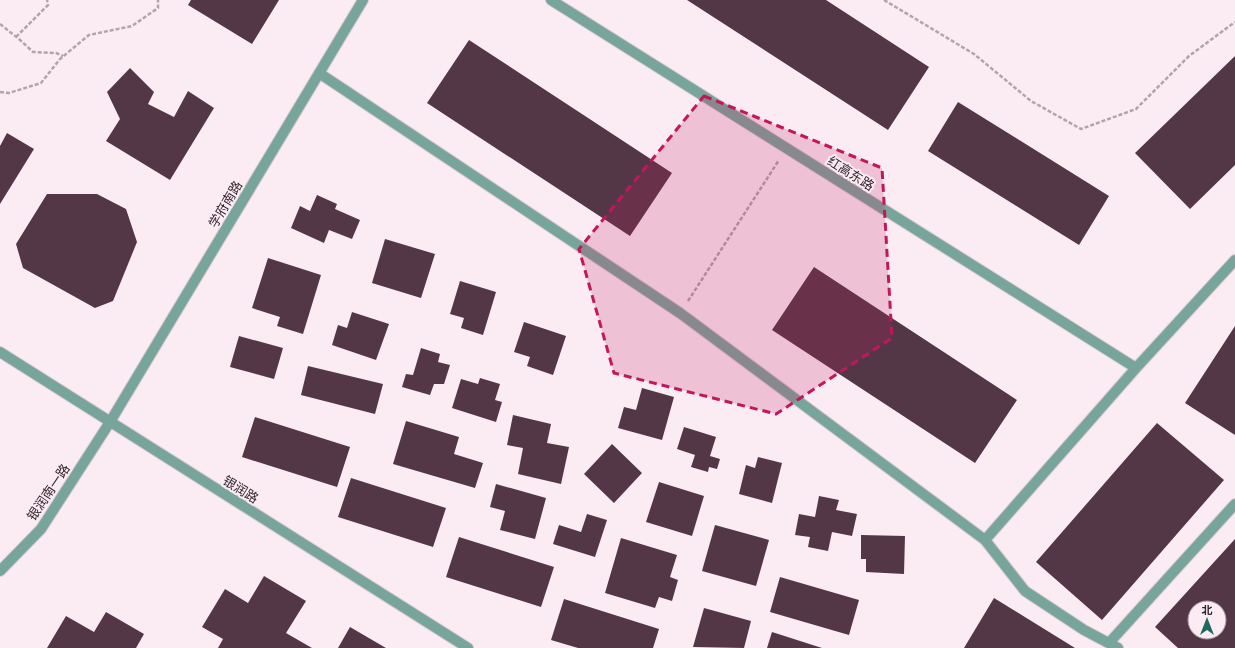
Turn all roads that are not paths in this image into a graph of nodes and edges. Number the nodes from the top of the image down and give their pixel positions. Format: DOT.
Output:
graph roads {
  1 [pos="363,0"];
  2 [pos="551,0"];
  3 [pos="319,73"];
  4 [pos="1235,260"];
  5 [pos="0,352"];
  6 [pos="1136,368"];
  7 [pos="110,422"];
  8 [pos="1235,504"];
  9 [pos="985,540"];
  10 [pos="0,570"];
  11 [pos="1114,646"];
  12 [pos="468,648"];
  1 -- 3 [label="street, 学府南路"];
  2 -- 6 [label="street, 红高东路"];
  3 -- 7 [label="street, 学府南路"];
  3 -- 9 [label="street"];
  4 -- 6 [label="street"];
  5 -- 7 [label="street, 银润路"];
  6 -- 9 [label="street"];
  7 -- 10 [label="street, 银润南一路"];
  7 -- 12 [label="street, 银润路"];
  8 -- 11 [label="street"];
  9 -- 11 [label="street"];
}
